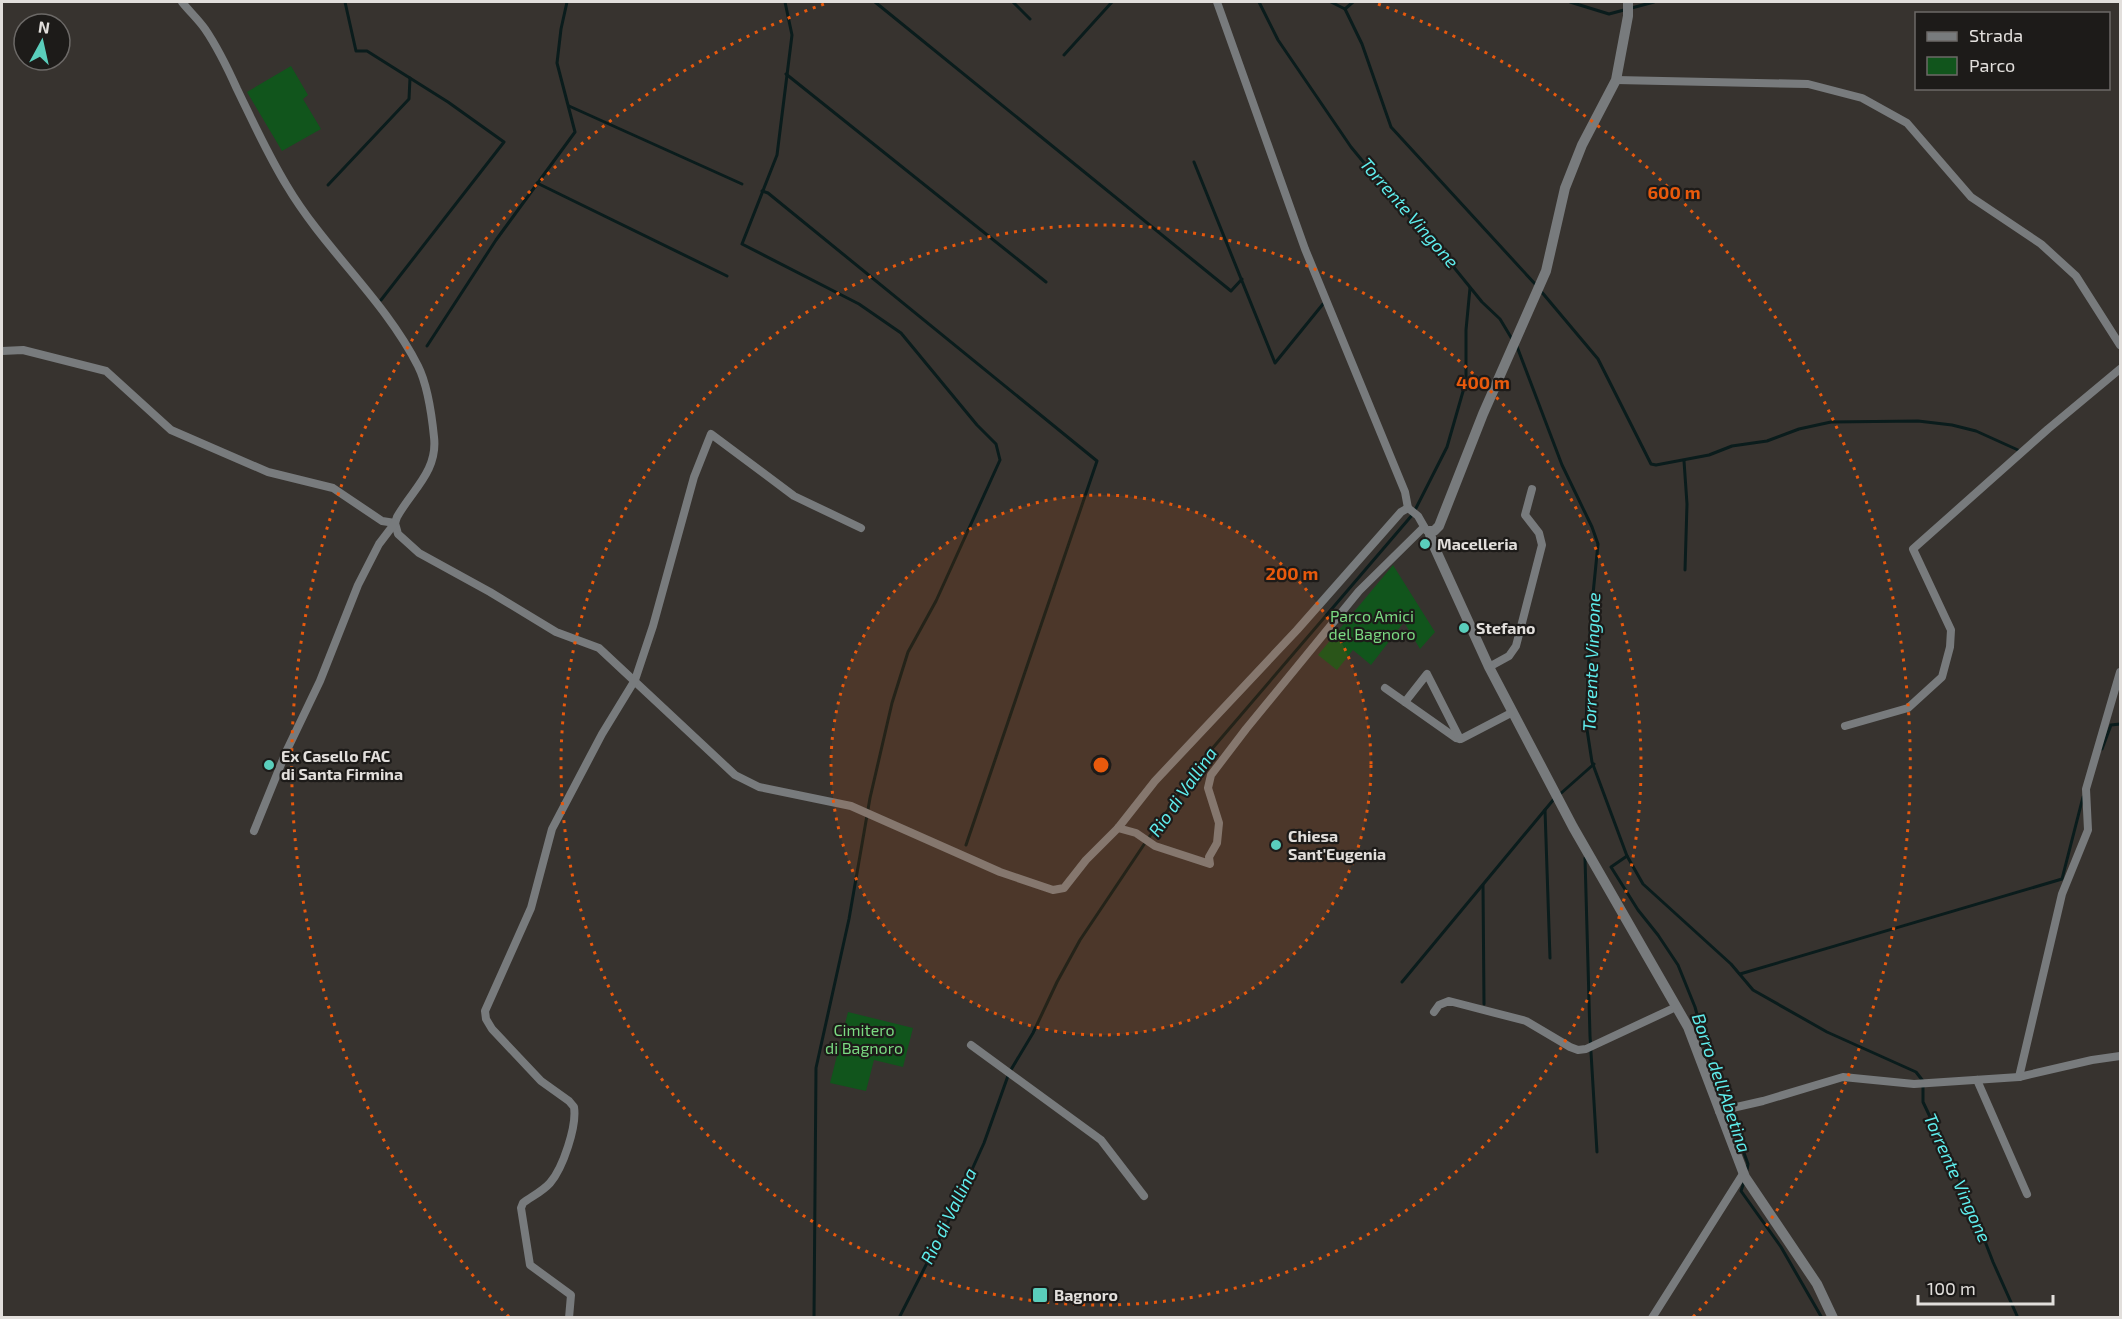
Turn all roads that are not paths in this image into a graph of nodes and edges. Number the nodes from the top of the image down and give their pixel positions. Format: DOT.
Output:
graph roads {
  1 [pos="182,2"];
  2 [pos="1217,2"];
  3 [pos="1628,2"];
  4 [pos="1616,80"];
  5 [pos="2121,345"];
  6 [pos="2,351"];
  7 [pos="2121,369"];
  8 [pos="1532,489"];
  9 [pos="1413,511"];
  10 [pos="395,524"];
  11 [pos="861,528"];
  12 [pos="1426,529"];
  13 [pos="1489,667"];
  14 [pos="2121,672"];
  15 [pos="635,680"];
  16 [pos="1385,688"];
  17 [pos="1405,702"];
  18 [pos="1513,712"];
  19 [pos="1845,726"];
  20 [pos="1460,739"];
  21 [pos="1118,828"];
  22 [pos="254,831"];
  23 [pos="1676,1007"];
  24 [pos="1434,1012"];
  25 [pos="971,1045"];
  26 [pos="2121,1056"];
  27 [pos="2019,1077"];
  28 [pos="1977,1080"];
  29 [pos="1719,1111"];
  30 [pos="1743,1174"];
  31 [pos="2027,1194"];
  32 [pos="1144,1197"];
  33 [pos="569,1317"];
  34 [pos="1652,1317"];
  35 [pos="1833,1317"];
  1 -- 10 [label="street"];
  2 -- 9 [label="street"];
  3 -- 4 [label="street"];
  4 -- 5 [label="street"];
  4 -- 12 [label="street"];
  6 -- 10 [label="street"];
  7 -- 19 [label="street"];
  8 -- 13 [label="street"];
  9 -- 12 [label="street"];
  9 -- 21 [label="street"];
  10 -- 15 [label="street"];
  10 -- 22 [label="street"];
  11 -- 15 [label="street"];
  12 -- 13 [label="street"];
  12 -- 21 [label="street"];
  13 -- 18 [label="street"];
  14 -- 27 [label="street"];
  15 -- 21 [label="street"];
  15 -- 33 [label="street"];
  16 -- 17 [label="street"];
  17 -- 20 [label="street"];
  17 -- 20 [label="street"];
  18 -- 20 [label="street"];
  18 -- 23 [label="street"];
  23 -- 24 [label="street"];
  23 -- 29 [label="street"];
  25 -- 32 [label="street"];
  26 -- 27 [label="street"];
  27 -- 28 [label="street"];
  28 -- 29 [label="street"];
  28 -- 31 [label="street"];
  29 -- 30 [label="street"];
  30 -- 34 [label="street"];
  30 -- 35 [label="street"];
}
